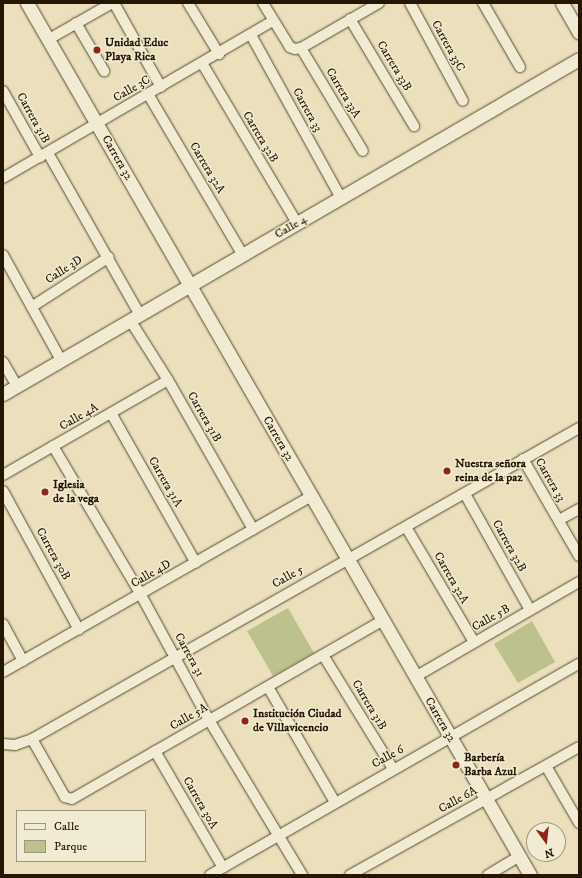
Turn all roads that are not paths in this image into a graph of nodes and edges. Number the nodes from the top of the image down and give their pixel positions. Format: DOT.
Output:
graph roads {
  1 [pos="27,3"];
  2 [pos="113,3"];
  3 [pos="188,3"];
  4 [pos="263,3"];
  5 [pos="379,3"];
  6 [pos="410,3"];
  7 [pos="483,3"];
  8 [pos="562,3"];
  9 [pos="350,19"];
  10 [pos="273,21"];
  11 [pos="76,23"];
  12 [pos="579,33"];
  13 [pos="250,35"];
  14 [pos="48,39"];
  15 [pos="301,48"];
  16 [pos="218,54"];
  17 [pos="579,60"];
  18 [pos="202,63"];
  19 [pos="520,67"];
  20 [pos="104,71"];
  21 [pos="161,87"];
  22 [pos="3,91"];
  23 [pos="148,94"];
  24 [pos="463,101"];
  25 [pos="97,124"];
  26 [pos="414,126"];
  27 [pos="363,151"];
  28 [pos="44,155"];
  29 [pos="3,178"];
  30 [pos="341,198"];
  31 [pos="297,224"];
  32 [pos="3,255"];
  33 [pos="243,255"];
  34 [pos="109,257"];
  35 [pos="190,285"];
  36 [pos="33,306"];
  37 [pos="135,317"];
  38 [pos="61,360"];
  39 [pos="3,362"];
  40 [pos="168,380"];
  41 [pos="17,386"];
  42 [pos="3,394"];
  43 [pos="111,413"];
  44 [pos="579,428"];
  45 [pos="53,446"];
  46 [pos="523,460"];
  47 [pos="3,475"];
  48 [pos="3,491"];
  49 [pos="465,494"];
  50 [pos="311,496"];
  51 [pos="579,508"];
  52 [pos="558,520"];
  53 [pos="406,527"];
  54 [pos="253,529"];
  55 [pos="579,556"];
  56 [pos="348,558"];
  57 [pos="196,563"];
  58 [pos="579,582"];
  59 [pos="141,594"];
  60 [pos="530,610"];
  61 [pos="383,620"];
  62 [pos="3,624"];
  63 [pos="79,630"];
  64 [pos="474,642"];
  65 [pos="323,655"];
  66 [pos="175,657"];
  67 [pos="23,661"];
  68 [pos="579,664"];
  69 [pos="3,672"];
  70 [pos="415,677"];
  71 [pos="268,687"];
  72 [pos="209,720"];
  73 [pos="450,738"];
  74 [pos="32,739"];
  75 [pos="6,745"];
  76 [pos="579,747"];
  77 [pos="155,751"];
  78 [pos="546,766"];
  79 [pos="392,769"];
  80 [pos="487,799"];
  81 [pos="335,802"];
  82 [pos="579,823"];
  83 [pos="279,835"];
  84 [pos="520,856"];
  85 [pos="223,868"];
  86 [pos="210,875"];
  87 [pos="302,875"];
  88 [pos="350,875"];
  89 [pos="488,875"];
  90 [pos="530,875"];
  1 -- 14 [label="street, Carrera 32"];
  2 -- 11 [label="street"];
  2 -- 21 [label="street"];
  3 -- 16 [label="street"];
  4 -- 10 [label="street"];
  5 -- 9 [label="street"];
  6 -- 24 [label="street, Carrera 33C"];
  7 -- 19 [label="street"];
  8 -- 12 [label="street"];
  9 -- 15 [label="street"];
  9 -- 26 [label="street, Carrera 33B"];
  10 -- 13 [label="street, Calle 3C"];
  10 -- 15 [label="street"];
  11 -- 14 [label="street"];
  11 -- 20 [label="street"];
  13 -- 16 [label="street, Calle 3C"];
  13 -- 30 [label="street, Carrera 33"];
  14 -- 25 [label="street, Carrera 32"];
  15 -- 27 [label="street, Carrera 33A"];
  16 -- 18 [label="street, Calle 3C"];
  17 -- 30 [label="street, Calle 4"];
  18 -- 21 [label="street, Calle 3C"];
  18 -- 31 [label="street, Carrera 32B"];
  21 -- 23 [label="street, Calle 3C"];
  22 -- 28 [label="street, Carrera 31B"];
  23 -- 25 [label="street, Calle 3C"];
  23 -- 33 [label="street, Carrera 32A"];
  25 -- 28 [label="street, Calle 3C"];
  25 -- 35 [label="street, Carrera 32"];
  28 -- 29 [label="street, Calle 3C"];
  28 -- 34 [label="street, Carrera 31B"];
  30 -- 31 [label="street, Calle 4"];
  31 -- 33 [label="street, Calle 4"];
  32 -- 36 [label="street"];
  33 -- 35 [label="street, Calle 4"];
  34 -- 36 [label="street, Calle 3D"];
  34 -- 37 [label="street, Carrera 31B"];
  35 -- 37 [label="street, Calle 4"];
  35 -- 50 [label="street, Carrera 32"];
  36 -- 38 [label="street"];
  37 -- 38 [label="street, Calle 4"];
  37 -- 40 [label="street, Carrera 31B"];
  38 -- 41 [label="street, Calle 4"];
  39 -- 41 [label="street"];
  40 -- 43 [label="street, Calle 4A"];
  40 -- 54 [label="street, Carrera 31B"];
  41 -- 42 [label="street, Calle 4"];
  43 -- 45 [label="street, Calle 4A"];
  43 -- 57 [label="street, Carrera 31A"];
  44 -- 46 [label="street, Calle 5"];
  45 -- 47 [label="street, Calle 4A"];
  45 -- 59 [label="street, Carrera 31"];
  46 -- 49 [label="street, Calle 5"];
  46 -- 52 [label="street, Carrera 33"];
  48 -- 63 [label="street, Carrera 30B"];
  49 -- 53 [label="street, Calle 5"];
  49 -- 60 [label="street, Carrera 32B"];
  50 -- 54 [label="street, Calle 4D"];
  50 -- 56 [label="street, Carrera 32"];
  51 -- 52 [label="street"];
  52 -- 55 [label="street, Carrera 33"];
  53 -- 56 [label="street, Calle 5"];
  53 -- 64 [label="street, Carrera 32A"];
  54 -- 57 [label="street, Calle 4D"];
  56 -- 61 [label="street, Carrera 32"];
  56 -- 66 [label="street, Calle 5"];
  57 -- 59 [label="street, Calle 4D"];
  58 -- 60 [label="street, Calle 5B"];
  59 -- 63 [label="street, Calle 4D"];
  59 -- 66 [label="street, Carrera 31"];
  60 -- 64 [label="street, Calle 5B"];
  61 -- 65 [label="street, Calle 5A"];
  61 -- 70 [label="street, Carrera 32"];
  62 -- 67 [label="street"];
  63 -- 67 [label="street, Calle 4D"];
  64 -- 70 [label="street, Calle 5B"];
  65 -- 71 [label="street, Calle 5A"];
  65 -- 79 [label="street, Carrera 31B"];
  66 -- 72 [label="street, Carrera 31"];
  66 -- 74 [label="street, Calle 5"];
  67 -- 69 [label="street, Calle 4D"];
  68 -- 73 [label="street, Calle 6"];
  70 -- 73 [label="street, Carrera 32"];
  71 -- 72 [label="street, Calle 5A"];
  71 -- 81 [label="street"];
  72 -- 77 [label="street, Calle 5A"];
  72 -- 83 [label="street, Carrera 31"];
  73 -- 79 [label="street, Calle 6"];
  73 -- 80 [label="street, Carrera 32"];
  74 -- 75 [label="street, Calle 5"];
  74 -- 77 [label="street, Calle 5A"];
  76 -- 78 [label="street, Calle 6A"];
  77 -- 85 [label="street, Carrera 30A"];
  78 -- 80 [label="street, Calle 6A"];
  78 -- 82 [label="street"];
  79 -- 81 [label="street, Calle 6"];
  80 -- 84 [label="street, Carrera 32"];
  80 -- 88 [label="street, Calle 6A"];
  81 -- 83 [label="street, Calle 6"];
  83 -- 85 [label="street, Calle 6"];
  83 -- 87 [label="street, Carrera 31"];
  84 -- 89 [label="street"];
  84 -- 90 [label="street, Carrera 32"];
  85 -- 86 [label="street, Calle 6"];
}
